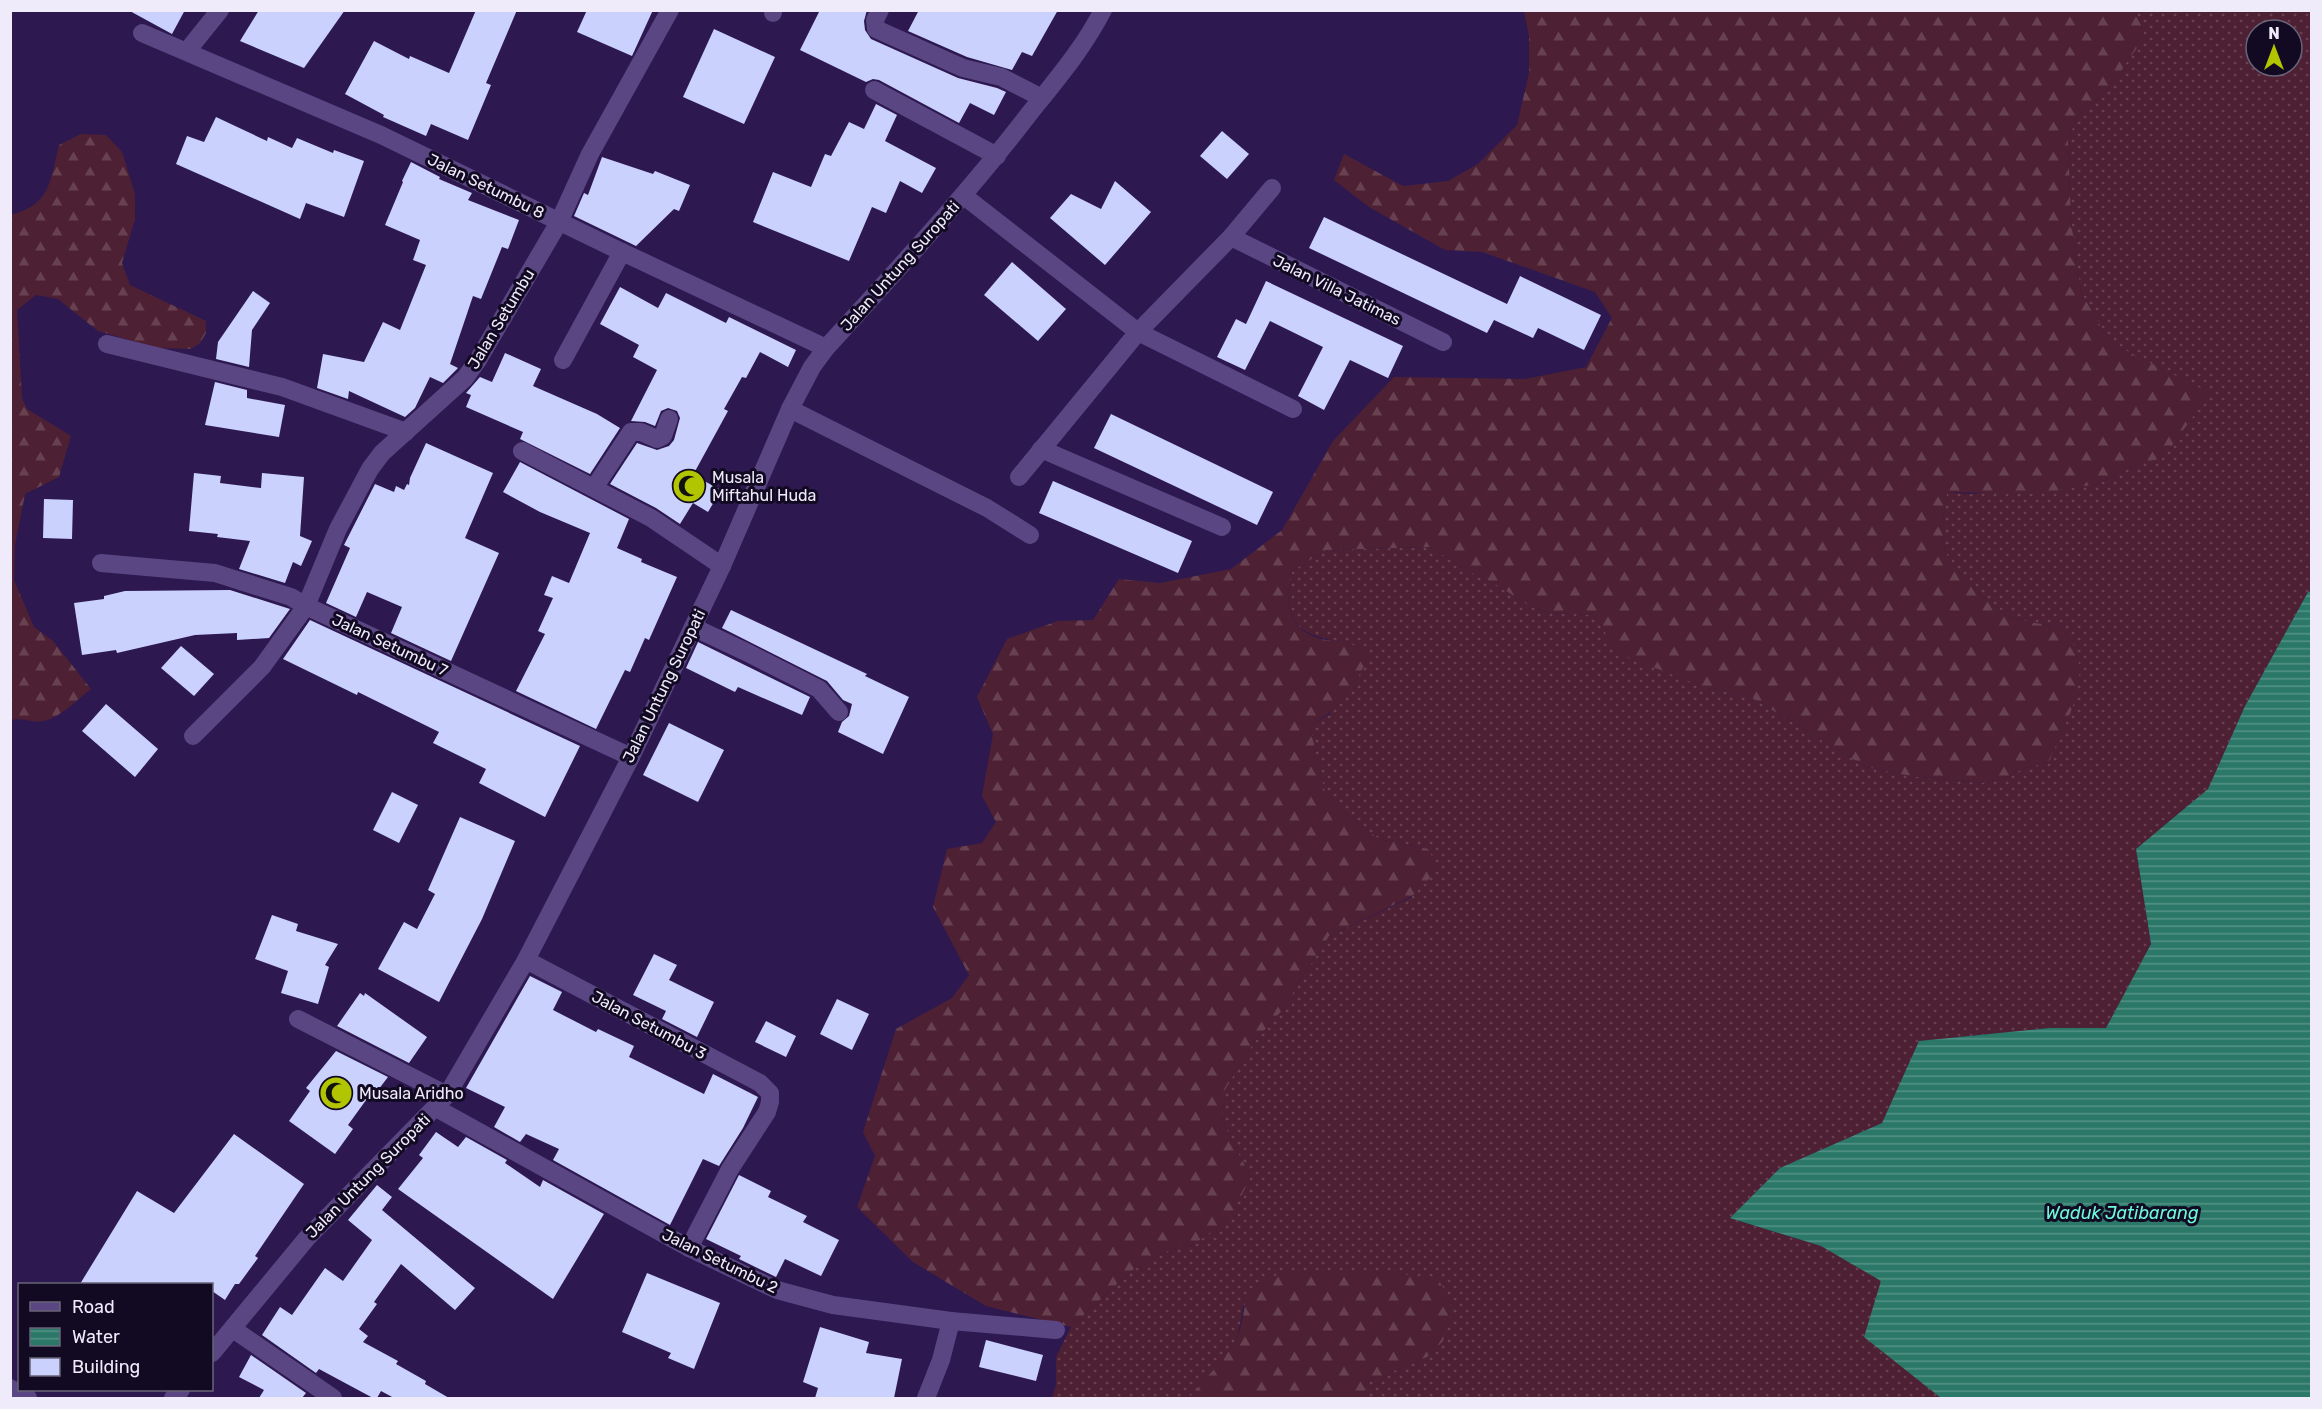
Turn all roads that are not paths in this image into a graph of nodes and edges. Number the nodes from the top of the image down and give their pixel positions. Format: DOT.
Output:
graph roads {
  1 [pos="220,10"];
  2 [pos="670,10"];
  3 [pos="880,10"];
  4 [pos="1102,10"];
  5 [pos="142,33"];
  6 [pos="187,51"];
  7 [pos="874,90"];
  8 [pos="1042,98"];
  9 [pos="997,156"];
  10 [pos="1272,188"];
  11 [pos="964,196"];
  12 [pos="559,222"];
  13 [pos="1231,237"];
  14 [pos="621,252"];
  15 [pos="1138,332"];
  16 [pos="1443,342"];
  17 [pos="107,344"];
  18 [pos="826,348"];
  19 [pos="563,360"];
  20 [pos="790,409"];
  21 [pos="1293,409"];
  22 [pos="669,419"];
  23 [pos="406,432"];
  24 [pos="1041,449"];
  25 [pos="522,451"];
  26 [pos="1019,477"];
  27 [pos="594,488"];
  28 [pos="1222,527"];
  29 [pos="1030,535"];
  30 [pos="101,563"];
  31 [pos="722,566"];
  32 [pos="306,606"];
  33 [pos="693,627"];
  34 [pos="839,712"];
  35 [pos="193,736"];
  36 [pos="631,758"];
  37 [pos="526,960"];
  38 [pos="298,1019"];
  39 [pos="441,1102"];
  40 [pos="689,1248"];
  41 [pos="951,1321"];
  42 [pos="233,1329"];
  43 [pos="1056,1330"];
  44 [pos="213,1352"];
  45 [pos="10,1388"];
  46 [pos="28,1398"];
  47 [pos="333,1398"];
  48 [pos="926,1398"];
  1 -- 6 [label="street"];
  2 -- 12 [label="street, Jalan Setumbu"];
  3 -- 8 [label="street"];
  4 -- 8 [label="street, Jalan Untung Suropati"];
  5 -- 6 [label="street, Jalan Setumbu 8"];
  6 -- 12 [label="street, Jalan Setumbu 8"];
  7 -- 9 [label="street"];
  8 -- 9 [label="street, Jalan Untung Suropati"];
  9 -- 11 [label="street, Jalan Untung Suropati"];
  10 -- 13 [label="street"];
  11 -- 15 [label="street"];
  11 -- 18 [label="street, Jalan Untung Suropati"];
  12 -- 14 [label="street, Jalan Setumbu 8"];
  12 -- 23 [label="street, Jalan Setumbu"];
  13 -- 15 [label="street"];
  13 -- 16 [label="street, Jalan Villa Jatimas"];
  14 -- 18 [label="street, Jalan Setumbu 8"];
  14 -- 19 [label="street"];
  15 -- 21 [label="street"];
  15 -- 24 [label="street"];
  17 -- 23 [label="street"];
  18 -- 20 [label="street, Jalan Untung Suropati"];
  20 -- 29 [label="street"];
  20 -- 31 [label="street, Jalan Untung Suropati"];
  22 -- 27 [label="street"];
  23 -- 32 [label="street, Jalan Setumbu"];
  24 -- 26 [label="street"];
  24 -- 28 [label="street"];
  25 -- 27 [label="street"];
  27 -- 31 [label="street"];
  30 -- 32 [label="street, Jalan Setumbu 7"];
  31 -- 33 [label="street, Jalan Untung Suropati"];
  32 -- 35 [label="street"];
  32 -- 36 [label="street, Jalan Setumbu 7"];
  33 -- 34 [label="street"];
  33 -- 36 [label="street, Jalan Untung Suropati"];
  36 -- 37 [label="street, Jalan Untung Suropati"];
  37 -- 39 [label="street, Jalan Untung Suropati"];
  37 -- 40 [label="street, Jalan Setumbu 3"];
  38 -- 39 [label="street, Jalan Setumbu 2"];
  39 -- 40 [label="street, Jalan Setumbu 2"];
  39 -- 42 [label="street, Jalan Untung Suropati"];
  40 -- 41 [label="street, Jalan Setumbu 2"];
  41 -- 43 [label="street, Jalan Setumbu 2"];
  41 -- 48 [label="street"];
  42 -- 44 [label="street, Jalan Untung Suropati"];
  42 -- 47 [label="street"];
  45 -- 46 [label="street"];
}
